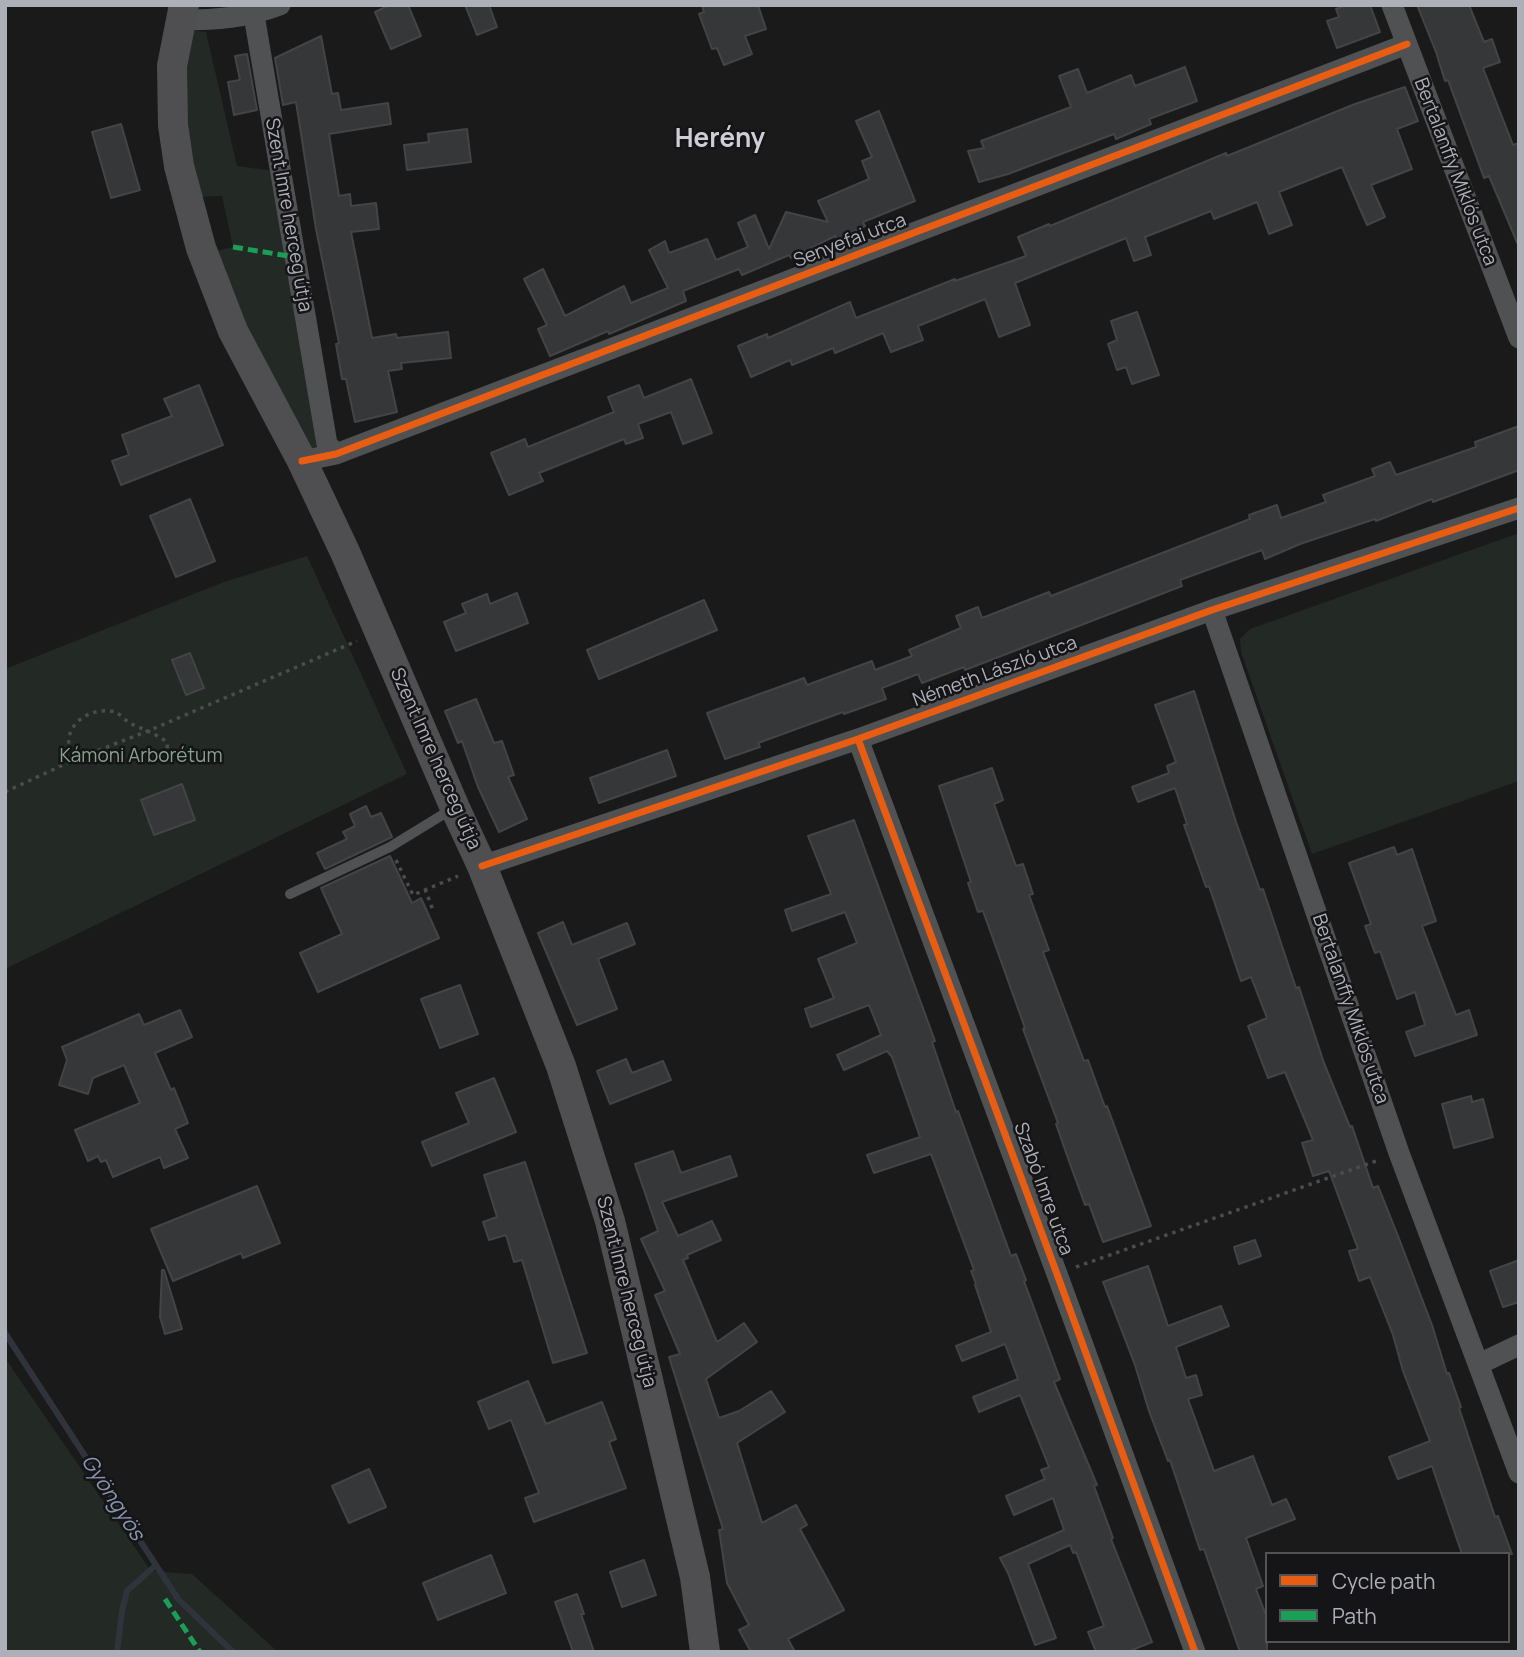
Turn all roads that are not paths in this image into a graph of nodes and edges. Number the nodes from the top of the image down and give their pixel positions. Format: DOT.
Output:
graph roads {
  1 [pos="280,5"];
  2 [pos="1392,5"];
  3 [pos="182,13"];
  4 [pos="254,15"];
  5 [pos="1407,44"];
  6 [pos="1519,338"];
  7 [pos="336,454"];
  8 [pos="302,461"];
  9 [pos="1519,508"];
  10 [pos="1212,610"];
  11 [pos="858,739"];
  12 [pos="455,808"];
  13 [pos="482,866"];
  14 [pos="290,894"];
  15 [pos="1519,1345"];
  16 [pos="1479,1364"];
  17 [pos="1519,1473"];
  18 [pos="705,1652"];
  19 [pos="1195,1652"];
  1 -- 4 [label="street"];
  2 -- 5 [label="street, Bertalanffy Miklós utca"];
  3 -- 4 [label="street"];
  3 -- 8 [label="main road, Szent Imre herceg útja"];
  4 -- 7 [label="street, Szent Imre herceg útja"];
  5 -- 6 [label="street, Bertalanffy Miklós utca"];
  5 -- 7 [label="street, Senyefai utca"];
  7 -- 8 [label="street, Senyefai utca"];
  8 -- 12 [label="main road, Szent Imre herceg útja"];
  9 -- 10 [label="street, Németh László utca"];
  10 -- 11 [label="street, Németh László utca"];
  10 -- 16 [label="street, Bertalanffy Miklós utca"];
  11 -- 13 [label="street, Németh László utca"];
  11 -- 19 [label="street, Szabó Imre utca"];
  12 -- 13 [label="main road, Szent Imre herceg útja"];
  12 -- 14 [label="lane"];
  13 -- 18 [label="main road, Szent Imre herceg útja"];
  15 -- 16 [label="street"];
  16 -- 17 [label="street, Bertalanffy Miklós utca"];
}
